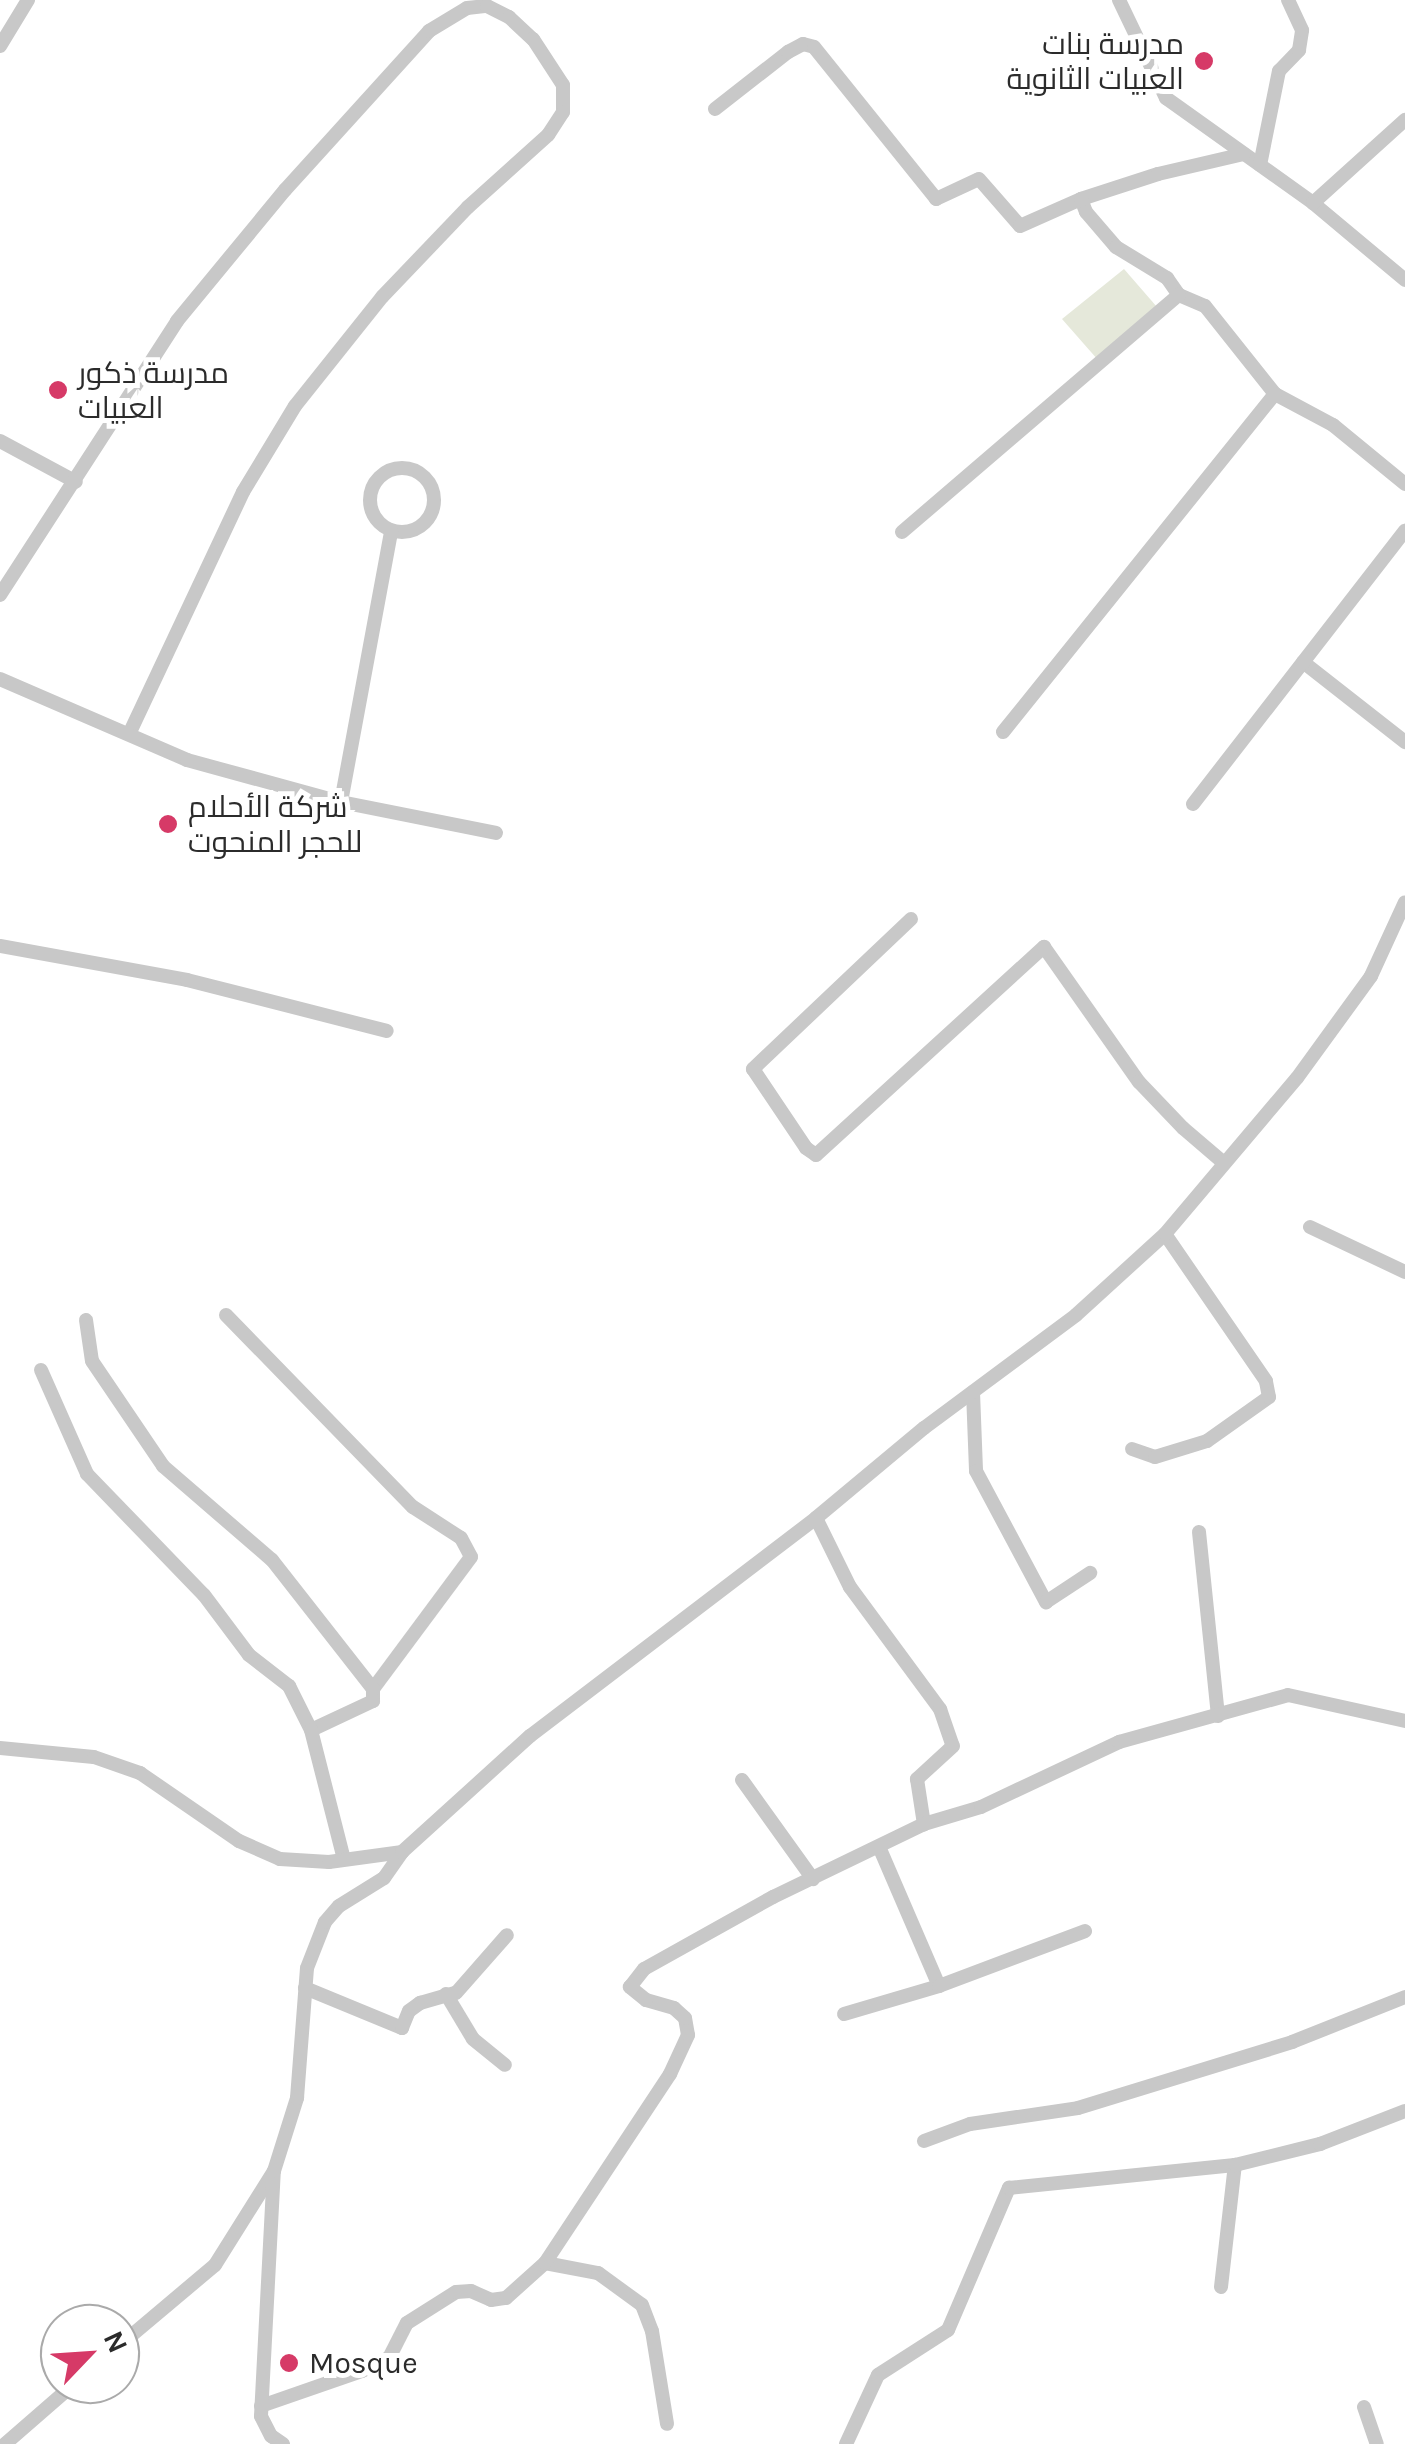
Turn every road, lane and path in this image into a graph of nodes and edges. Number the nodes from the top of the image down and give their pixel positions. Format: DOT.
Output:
graph roads {
  1 [pos="28,0"];
  2 [pos="1119,0"];
  3 [pos="1288,0"];
  4 [pos="0,46"];
  5 [pos="715,109"];
  6 [pos="1405,120"];
  7 [pos="1244,154"];
  8 [pos="1260,165"];
  9 [pos="1081,199"];
  10 [pos="1313,204"];
  11 [pos="1405,280"];
  12 [pos="1179,295"];
  13 [pos="1275,394"];
  14 [pos="1,442"];
  15 [pos="76,482"];
  16 [pos="1405,484"];
  17 [pos="391,531"];
  18 [pos="1405,531"];
  19 [pos="902,532"];
  20 [pos="0,595"];
  21 [pos="1304,662"];
  22 [pos="0,679"];
  23 [pos="130,732"];
  24 [pos="1003,732"];
  25 [pos="1405,742"];
  26 [pos="342,802"];
  27 [pos="1193,804"];
  28 [pos="496,833"];
  29 [pos="1405,902"];
  30 [pos="911,919"];
  31 [pos="0,946"];
  32 [pos="388,1031"];
  33 [pos="1224,1162"];
  34 [pos="1310,1227"];
  35 [pos="1166,1234"];
  36 [pos="1405,1272"];
  37 [pos="226,1314"];
  38 [pos="86,1320"];
  39 [pos="42,1370"];
  40 [pos="973,1392"];
  41 [pos="1132,1450"];
  42 [pos="816,1518"];
  43 [pos="1199,1532"];
  44 [pos="1090,1574"];
  45 [pos="373,1689"];
  46 [pos="1218,1716"];
  47 [pos="1405,1721"];
  48 [pos="311,1730"];
  49 [pos="0,1748"];
  50 [pos="742,1780"];
  51 [pos="924,1824"];
  52 [pos="880,1849"];
  53 [pos="402,1852"];
  54 [pos="344,1859"];
  55 [pos="814,1879"];
  56 [pos="1085,1930"];
  57 [pos="507,1935"];
  58 [pos="939,1986"];
  59 [pos="305,1988"];
  60 [pos="446,1994"];
  61 [pos="1405,1996"];
  62 [pos="844,2014"];
  63 [pos="505,2065"];
  64 [pos="1405,2111"];
  65 [pos="924,2141"];
  66 [pos="1235,2164"];
  67 [pos="274,2171"];
  68 [pos="545,2263"];
  69 [pos="1221,2288"];
  70 [pos="140,2328"];
  71 [pos="50,2404"];
  72 [pos="261,2406"];
  73 [pos="1364,2407"];
  74 [pos="667,2424"];
  75 [pos="3,2443"];
  76 [pos="277,2443"];
  77 [pos="846,2444"];
  78 [pos="1377,2444"];
  1 -- 4 [label="street"];
  2 -- 7 [label="street"];
  3 -- 8 [label="street"];
  5 -- 9 [label="street"];
  6 -- 10 [label="street"];
  7 -- 8 [label="street"];
  7 -- 9 [label="street"];
  8 -- 10 [label="street"];
  9 -- 12 [label="street"];
  10 -- 11 [label="street"];
  12 -- 13 [label="street"];
  12 -- 19 [label="street"];
  13 -- 16 [label="street"];
  13 -- 24 [label="street"];
  14 -- 15 [label="street"];
  15 -- 20 [label="street"];
  15 -- 23 [label="street"];
  17 -- 17 [label="street"];
  17 -- 26 [label="street"];
  18 -- 21 [label="street"];
  21 -- 25 [label="street"];
  21 -- 27 [label="street"];
  22 -- 23 [label="street"];
  23 -- 26 [label="street"];
  26 -- 28 [label="street"];
  29 -- 33 [label="street"];
  30 -- 33 [label="street"];
  31 -- 32 [label="street"];
  33 -- 35 [label="street"];
  34 -- 36 [label="street"];
  35 -- 40 [label="street"];
  35 -- 41 [label="street"];
  37 -- 45 [label="street"];
  38 -- 45 [label="street"];
  39 -- 48 [label="street"];
  40 -- 42 [label="street"];
  40 -- 44 [label="street"];
  42 -- 51 [label="street"];
  42 -- 53 [label="street"];
  43 -- 46 [label="street"];
  45 -- 48 [label="street"];
  46 -- 47 [label="street"];
  46 -- 51 [label="street"];
  48 -- 54 [label="street"];
  49 -- 54 [label="street"];
  50 -- 55 [label="street"];
  51 -- 52 [label="street"];
  52 -- 55 [label="street"];
  52 -- 58 [label="street"];
  53 -- 54 [label="street"];
  53 -- 59 [label="street"];
  55 -- 68 [label="street"];
  56 -- 58 [label="street"];
  57 -- 60 [label="street"];
  58 -- 62 [label="street"];
  59 -- 60 [label="street"];
  59 -- 67 [label="street"];
  60 -- 63 [label="street"];
  61 -- 65 [label="street"];
  64 -- 66 [label="street"];
  66 -- 69 [label="street"];
  66 -- 77 [label="street"];
  67 -- 70 [label="street"];
  67 -- 72 [label="street"];
  68 -- 72 [label="street"];
  68 -- 74 [label="street"];
  71 -- 75 [label="street"];
  72 -- 76 [label="street"];
  73 -- 78 [label="street"];
}
